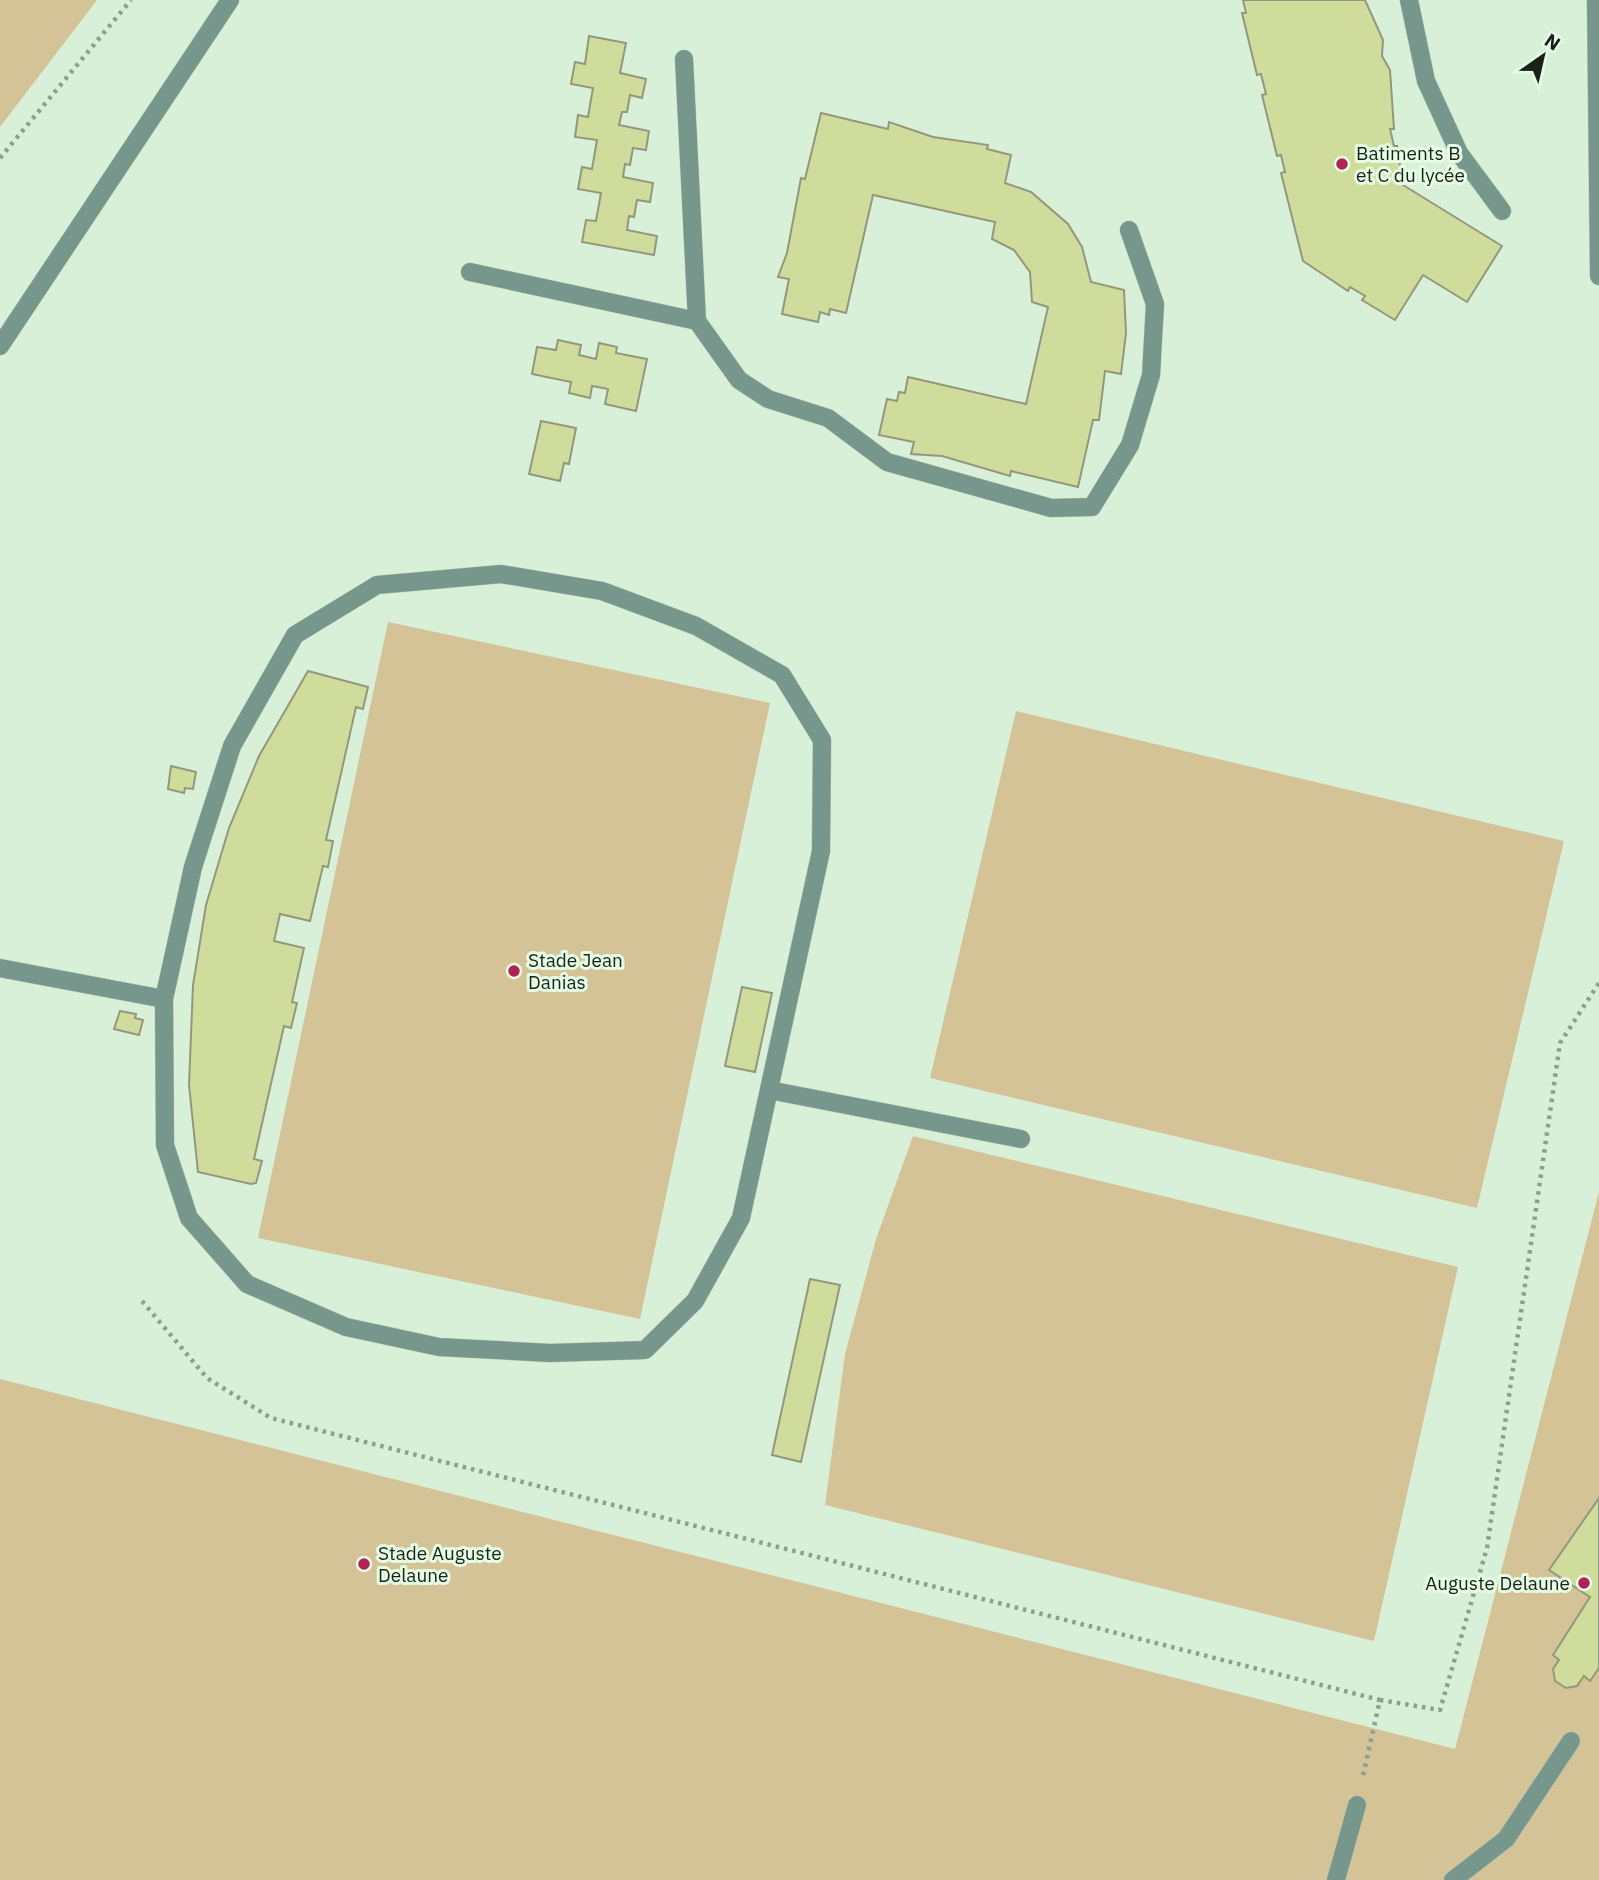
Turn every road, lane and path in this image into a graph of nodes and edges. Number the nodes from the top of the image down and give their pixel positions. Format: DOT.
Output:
graph roads {
  1 [pos="131,0"];
  2 [pos="230,0"];
  3 [pos="1409,0"];
  4 [pos="1596,0"];
  5 [pos="684,59"];
  6 [pos="0,158"];
  7 [pos="1502,211"];
  8 [pos="1129,230"];
  9 [pos="470,272"];
  10 [pos="1599,276"];
  11 [pos="697,321"];
  12 [pos="0,346"];
  13 [pos="0,968"];
  14 [pos="1599,984"];
  15 [pos="164,999"];
  16 [pos="769,1090"];
  17 [pos="1021,1139"];
  18 [pos="142,1301"];
  19 [pos="1380,1700"];
  20 [pos="1571,1741"];
  21 [pos="1357,1805"];
  22 [pos="1336,1880"];
  23 [pos="1453,1880"];
  1 -- 6 [label="path"];
  2 -- 12 [label="lane"];
  3 -- 7 [label="lane"];
  4 -- 10 [label="lane"];
  5 -- 11 [label="lane"];
  8 -- 11 [label="lane"];
  9 -- 11 [label="lane"];
  13 -- 15 [label="lane"];
  14 -- 19 [label="path"];
  15 -- 16 [label="lane"];
  15 -- 16 [label="lane"];
  16 -- 17 [label="lane"];
  18 -- 19 [label="path"];
  19 -- 21 [label="path"];
  20 -- 23 [label="lane"];
  21 -- 22 [label="lane"];
}
